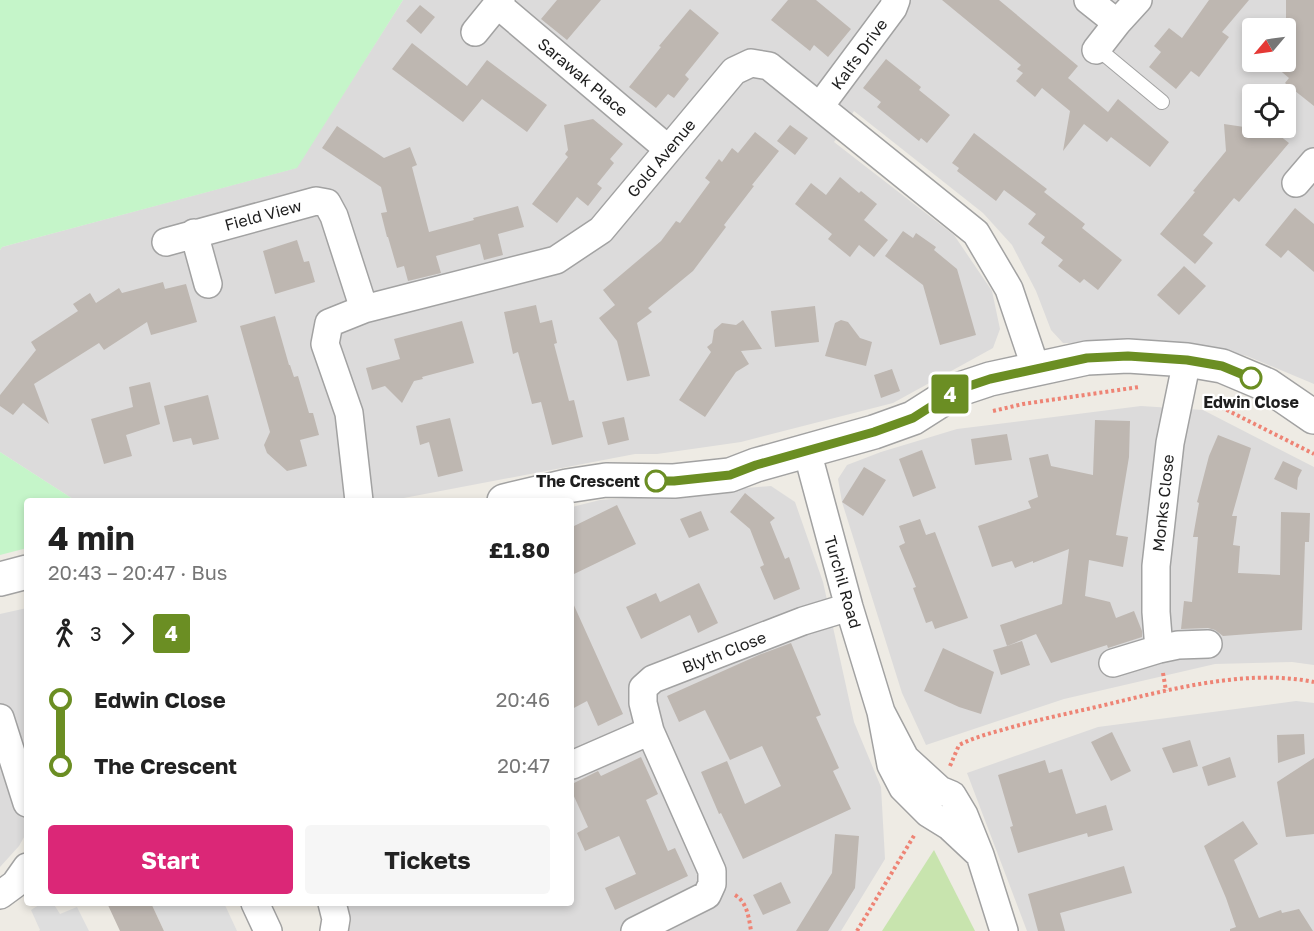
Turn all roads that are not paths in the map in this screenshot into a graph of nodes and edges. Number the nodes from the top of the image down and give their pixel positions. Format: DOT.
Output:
graph roads {
  1 [pos="896,0"];
  2 [pos="1088,0"];
  3 [pos="1138,0"];
  4 [pos="499,2"];
  5 [pos="1117,22"];
  6 [pos="475,32"];
  7 [pos="1097,49"];
  8 [pos="1162,102"];
  9 [pos="820,106"];
  10 [pos="668,149"];
  11 [pos="1314,162"];
  12 [pos="1296,183"];
  13 [pos="194,233"];
  14 [pos="166,242"];
  15 [pos="208,284"];
  16 [pos="364,309"];
  17 [pos="1187,360"];
  18 [pos="1036,369"];
  19 [pos="1314,417"];
  20 [pos="807,451"];
  21 [pos="358,498"];
  22 [pos="517,498"];
  23 [pos="24,573"];
  24 [pos="0,579"];
  25 [pos="849,607"];
  26 [pos="1208,644"];
  27 [pos="1159,649"];
  28 [pos="1113,663"];
  29 [pos="0,718"];
  30 [pos="650,730"];
  31 [pos="574,764"];
  32 [pos="24,794"];
  33 [pos="24,871"];
  34 [pos="0,895"];
  35 [pos="256,906"];
  36 [pos="334,906"];
  37 [pos="268,931"];
  38 [pos="334,931"];
  39 [pos="634,931"];
  40 [pos="1004,931"];
  1 -- 9 [label="street, Kalfs Drive"];
  2 -- 5 [label="street"];
  3 -- 5 [label="street"];
  4 -- 6 [label="street, Sarawak Place"];
  4 -- 10 [label="street, Sarawak Place"];
  5 -- 7 [label="street"];
  7 -- 8 [label="lane"];
  9 -- 10 [label="street, Gold Avenue"];
  9 -- 18 [label="street, Gold Avenue"];
  10 -- 16 [label="street, Gold Avenue"];
  11 -- 12 [label="street"];
  13 -- 14 [label="street, Field View"];
  13 -- 15 [label="street"];
  13 -- 16 [label="street, Field View"];
  16 -- 21 [label="street, Gold Avenue"];
  17 -- 18 [label="street"];
  17 -- 19 [label="street"];
  17 -- 27 [label="street, Monks Close"];
  18 -- 20 [label="street"];
  20 -- 22 [label="street"];
  20 -- 25 [label="street, Turchil Road"];
  23 -- 24 [label="street"];
  25 -- 30 [label="street, Blyth Close"];
  25 -- 40 [label="street, Turchil Road"];
  26 -- 27 [label="street"];
  27 -- 28 [label="street"];
  29 -- 32 [label="street"];
  30 -- 31 [label="street"];
  30 -- 39 [label="street, Blyth Close"];
  33 -- 34 [label="street"];
  35 -- 37 [label="street"];
  36 -- 38 [label="street"];
}
